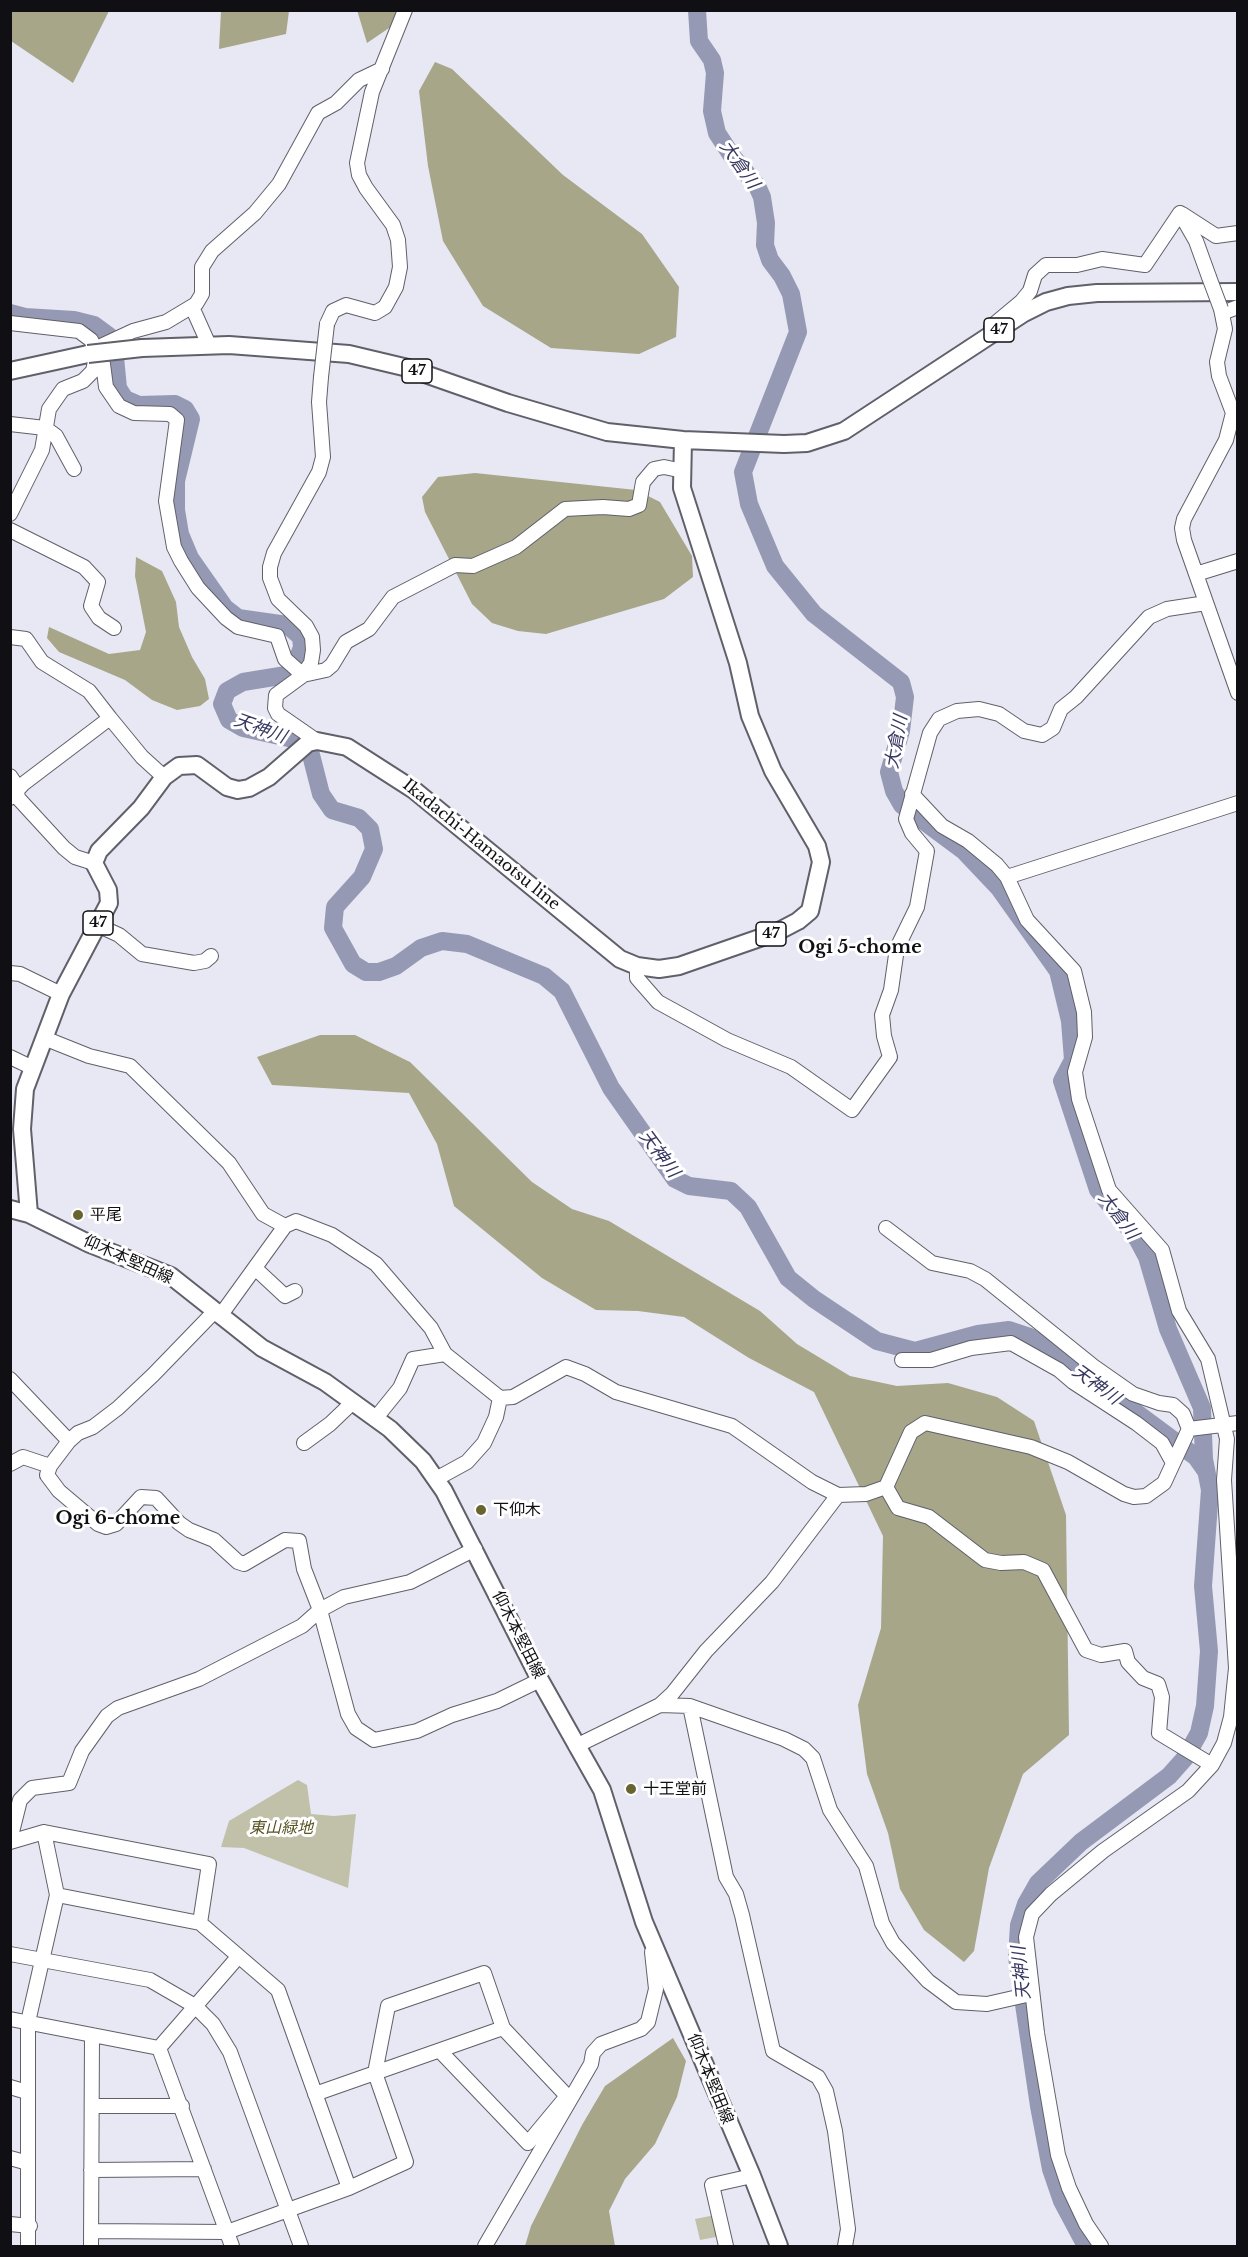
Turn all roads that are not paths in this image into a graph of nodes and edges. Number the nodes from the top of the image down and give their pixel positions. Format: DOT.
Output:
graph roads {
  1 [pos="405,10"];
  2 [pos="382,69"];
  3 [pos="1180,213"];
  4 [pos="1238,233"];
  5 [pos="1238,292"];
  6 [pos="192,307"];
  7 [pos="1238,307"];
  8 [pos="1222,311"];
  9 [pos="10,323"];
  10 [pos="992,334"];
  11 [pos="209,345"];
  12 [pos="101,348"];
  13 [pos="10,371"];
  14 [pos="10,424"];
  15 [pos="45,428"];
  16 [pos="1233,429"];
  17 [pos="683,441"];
  18 [pos="75,469"];
  19 [pos="683,471"];
  20 [pos="10,514"];
  21 [pos="10,530"];
  22 [pos="1238,561"];
  23 [pos="1196,574"];
  24 [pos="1206,603"];
  25 [pos="114,628"];
  26 [pos="10,637"];
  27 [pos="300,673"];
  28 [pos="1238,693"];
  29 [pos="110,718"];
  30 [pos="312,742"];
  31 [pos="10,776"];
  32 [pos="164,777"];
  33 [pos="912,794"];
  34 [pos="14,795"];
  35 [pos="1238,803"];
  36 [pos="94,864"];
  37 [pos="1007,877"];
  38 [pos="97,925"];
  39 [pos="211,956"];
  40 [pos="637,966"];
  41 [pos="10,973"];
  42 [pos="61,994"];
  43 [pos="44,1038"];
  44 [pos="10,1058"];
  45 [pos="33,1068"];
  46 [pos="10,1209"];
  47 [pos="29,1214"];
  48 [pos="285,1227"];
  49 [pos="886,1228"];
  50 [pos="256,1269"];
  51 [pos="295,1292"];
  52 [pos="217,1314"];
  53 [pos="445,1354"];
  54 [pos="902,1360"];
  55 [pos="10,1380"];
  56 [pos="500,1398"];
  57 [pos="353,1402"];
  58 [pos="375,1419"];
  59 [pos="1238,1423"];
  60 [pos="1223,1424"];
  61 [pos="1191,1430"];
  62 [pos="69,1441"];
  63 [pos="304,1443"];
  64 [pos="1175,1459"];
  65 [pos="10,1464"];
  66 [pos="50,1466"];
  67 [pos="436,1479"];
  68 [pos="886,1487"];
  69 [pos="838,1495"];
  70 [pos="475,1550"];
  71 [pos="320,1611"];
  72 [pos="540,1680"];
  73 [pos="660,1705"];
  74 [pos="690,1706"];
  75 [pos="576,1746"];
  76 [pos="1212,1765"];
  77 [pos="44,1832"];
  78 [pos="10,1841"];
  79 [pos="57,1895"];
  80 [pos="200,1923"];
  81 [pos="649,1935"];
  82 [pos="10,1954"];
  83 [pos="238,1957"];
  84 [pos="42,1960"];
  85 [pos="1031,1994"];
  86 [pos="195,2006"];
  87 [pos="10,2019"];
  88 [pos="28,2022"];
  89 [pos="503,2028"];
  90 [pos="92,2035"];
  91 [pos="159,2048"];
  92 [pos="440,2051"];
  93 [pos="375,2073"];
  94 [pos="10,2087"];
  95 [pos="27,2092"];
  96 [pos="315,2094"];
  97 [pos="92,2106"];
  98 [pos="182,2106"];
  99 [pos="10,2158"];
  100 [pos="28,2163"];
  101 [pos="204,2169"];
  102 [pos="91,2170"];
  103 [pos="752,2176"];
  104 [pos="349,2188"];
  105 [pos="288,2210"];
  106 [pos="10,2224"];
  107 [pos="30,2226"];
  108 [pos="91,2231"];
  109 [pos="227,2232"];
  110 [pos="28,2247"];
  111 [pos="91,2247"];
  112 [pos="232,2247"];
  113 [pos="301,2247"];
  114 [pos="485,2247"];
  115 [pos="726,2247"];
  116 [pos="779,2247"];
  117 [pos="845,2247"];
  118 [pos="1101,2247"];
  1 -- 2 [label="street"];
  2 -- 6 [label="street"];
  2 -- 27 [label="street, bridge"];
  3 -- 4 [label="street"];
  3 -- 8 [label="street, bridge"];
  3 -- 10 [label="street"];
  5 -- 10 [label="main road, 47"];
  6 -- 11 [label="street"];
  6 -- 12 [label="street"];
  7 -- 8 [label="street"];
  8 -- 16 [label="street"];
  9 -- 12 [label="street"];
  10 -- 17 [label="main road, 47"];
  11 -- 12 [label="main road, 47, bridge"];
  11 -- 17 [label="main road, 47"];
  12 -- 13 [label="main road, 47"];
  12 -- 15 [label="street"];
  12 -- 27 [label="street"];
  14 -- 15 [label="street"];
  15 -- 18 [label="street"];
  15 -- 20 [label="street"];
  16 -- 23 [label="street"];
  17 -- 19 [label="main road, Ikadachi-Hamaotsu line / 47"];
  19 -- 27 [label="street"];
  19 -- 40 [label="main road, Ikadachi-Hamaotsu line / 47"];
  21 -- 25 [label="street"];
  22 -- 23 [label="street"];
  23 -- 24 [label="street"];
  24 -- 28 [label="street"];
  24 -- 33 [label="street"];
  26 -- 29 [label="street"];
  27 -- 30 [label="street"];
  29 -- 32 [label="street"];
  29 -- 34 [label="street"];
  30 -- 32 [label="main road"];
  30 -- 40 [label="main road, Ikadachi-Hamaotsu line / 47"];
  31 -- 34 [label="street"];
  32 -- 36 [label="main road"];
  33 -- 37 [label="street"];
  33 -- 40 [label="street"];
  34 -- 36 [label="street"];
  35 -- 37 [label="street"];
  36 -- 38 [label="main road, 47"];
  37 -- 60 [label="street"];
  38 -- 39 [label="street"];
  38 -- 42 [label="main road, 47"];
  41 -- 42 [label="street"];
  42 -- 43 [label="main road, 47"];
  43 -- 45 [label="main road, 47"];
  43 -- 48 [label="street"];
  44 -- 45 [label="street"];
  45 -- 47 [label="main road, 47"];
  46 -- 47 [label="main road"];
  47 -- 52 [label="main road, 仰木本堅田線"];
  48 -- 50 [label="street"];
  48 -- 53 [label="street"];
  49 -- 61 [label="street"];
  50 -- 51 [label="street"];
  50 -- 52 [label="street"];
  52 -- 57 [label="main road, 仰木本堅田線"];
  52 -- 62 [label="street"];
  53 -- 56 [label="street"];
  53 -- 58 [label="street"];
  54 -- 64 [label="street"];
  55 -- 62 [label="street"];
  56 -- 67 [label="street"];
  56 -- 69 [label="street"];
  57 -- 58 [label="main road, 仰木本堅田線"];
  57 -- 63 [label="street"];
  58 -- 67 [label="main road, 仰木本堅田線"];
  59 -- 60 [label="street"];
  60 -- 61 [label="street"];
  60 -- 76 [label="street"];
  61 -- 64 [label="street"];
  62 -- 66 [label="street"];
  64 -- 68 [label="street"];
  65 -- 66 [label="street"];
  66 -- 71 [label="street"];
  67 -- 70 [label="main road, 仰木本堅田線"];
  68 -- 69 [label="street"];
  68 -- 76 [label="street"];
  69 -- 73 [label="street"];
  70 -- 71 [label="street"];
  70 -- 72 [label="main road, 仰木本堅田線"];
  71 -- 72 [label="street"];
  71 -- 78 [label="street"];
  72 -- 75 [label="main road, 仰木本堅田線"];
  73 -- 74 [label="street"];
  73 -- 75 [label="street"];
  74 -- 85 [label="street"];
  74 -- 117 [label="street"];
  75 -- 81 [label="main road, 仰木本堅田線"];
  76 -- 85 [label="street"];
  77 -- 78 [label="street"];
  77 -- 79 [label="street"];
  77 -- 80 [label="street"];
  79 -- 80 [label="street"];
  79 -- 84 [label="street"];
  80 -- 83 [label="street"];
  81 -- 103 [label="main road, 仰木本堅田線"];
  81 -- 114 [label="street"];
  82 -- 84 [label="street"];
  83 -- 86 [label="street"];
  83 -- 96 [label="street"];
  84 -- 86 [label="street"];
  84 -- 88 [label="street"];
  85 -- 118 [label="street"];
  86 -- 91 [label="street"];
  86 -- 105 [label="street"];
  87 -- 88 [label="street"];
  88 -- 90 [label="street"];
  88 -- 95 [label="street"];
  89 -- 92 [label="street"];
  89 -- 92 [label="street"];
  89 -- 93 [label="street"];
  90 -- 91 [label="street"];
  90 -- 97 [label="street"];
  91 -- 98 [label="street"];
  92 -- 93 [label="street"];
  93 -- 96 [label="street"];
  93 -- 104 [label="street"];
  94 -- 95 [label="street"];
  95 -- 100 [label="street"];
  96 -- 104 [label="street"];
  97 -- 98 [label="street"];
  97 -- 102 [label="street"];
  98 -- 101 [label="street"];
  99 -- 100 [label="street"];
  100 -- 107 [label="street"];
  101 -- 102 [label="street"];
  101 -- 109 [label="street"];
  102 -- 108 [label="street"];
  103 -- 115 [label="street"];
  103 -- 116 [label="main road, 仰木本堅田線"];
  104 -- 105 [label="street"];
  105 -- 109 [label="street"];
  105 -- 113 [label="street"];
  106 -- 107 [label="street"];
  107 -- 110 [label="street"];
  108 -- 109 [label="street"];
  108 -- 111 [label="street"];
  109 -- 112 [label="street"];
}
